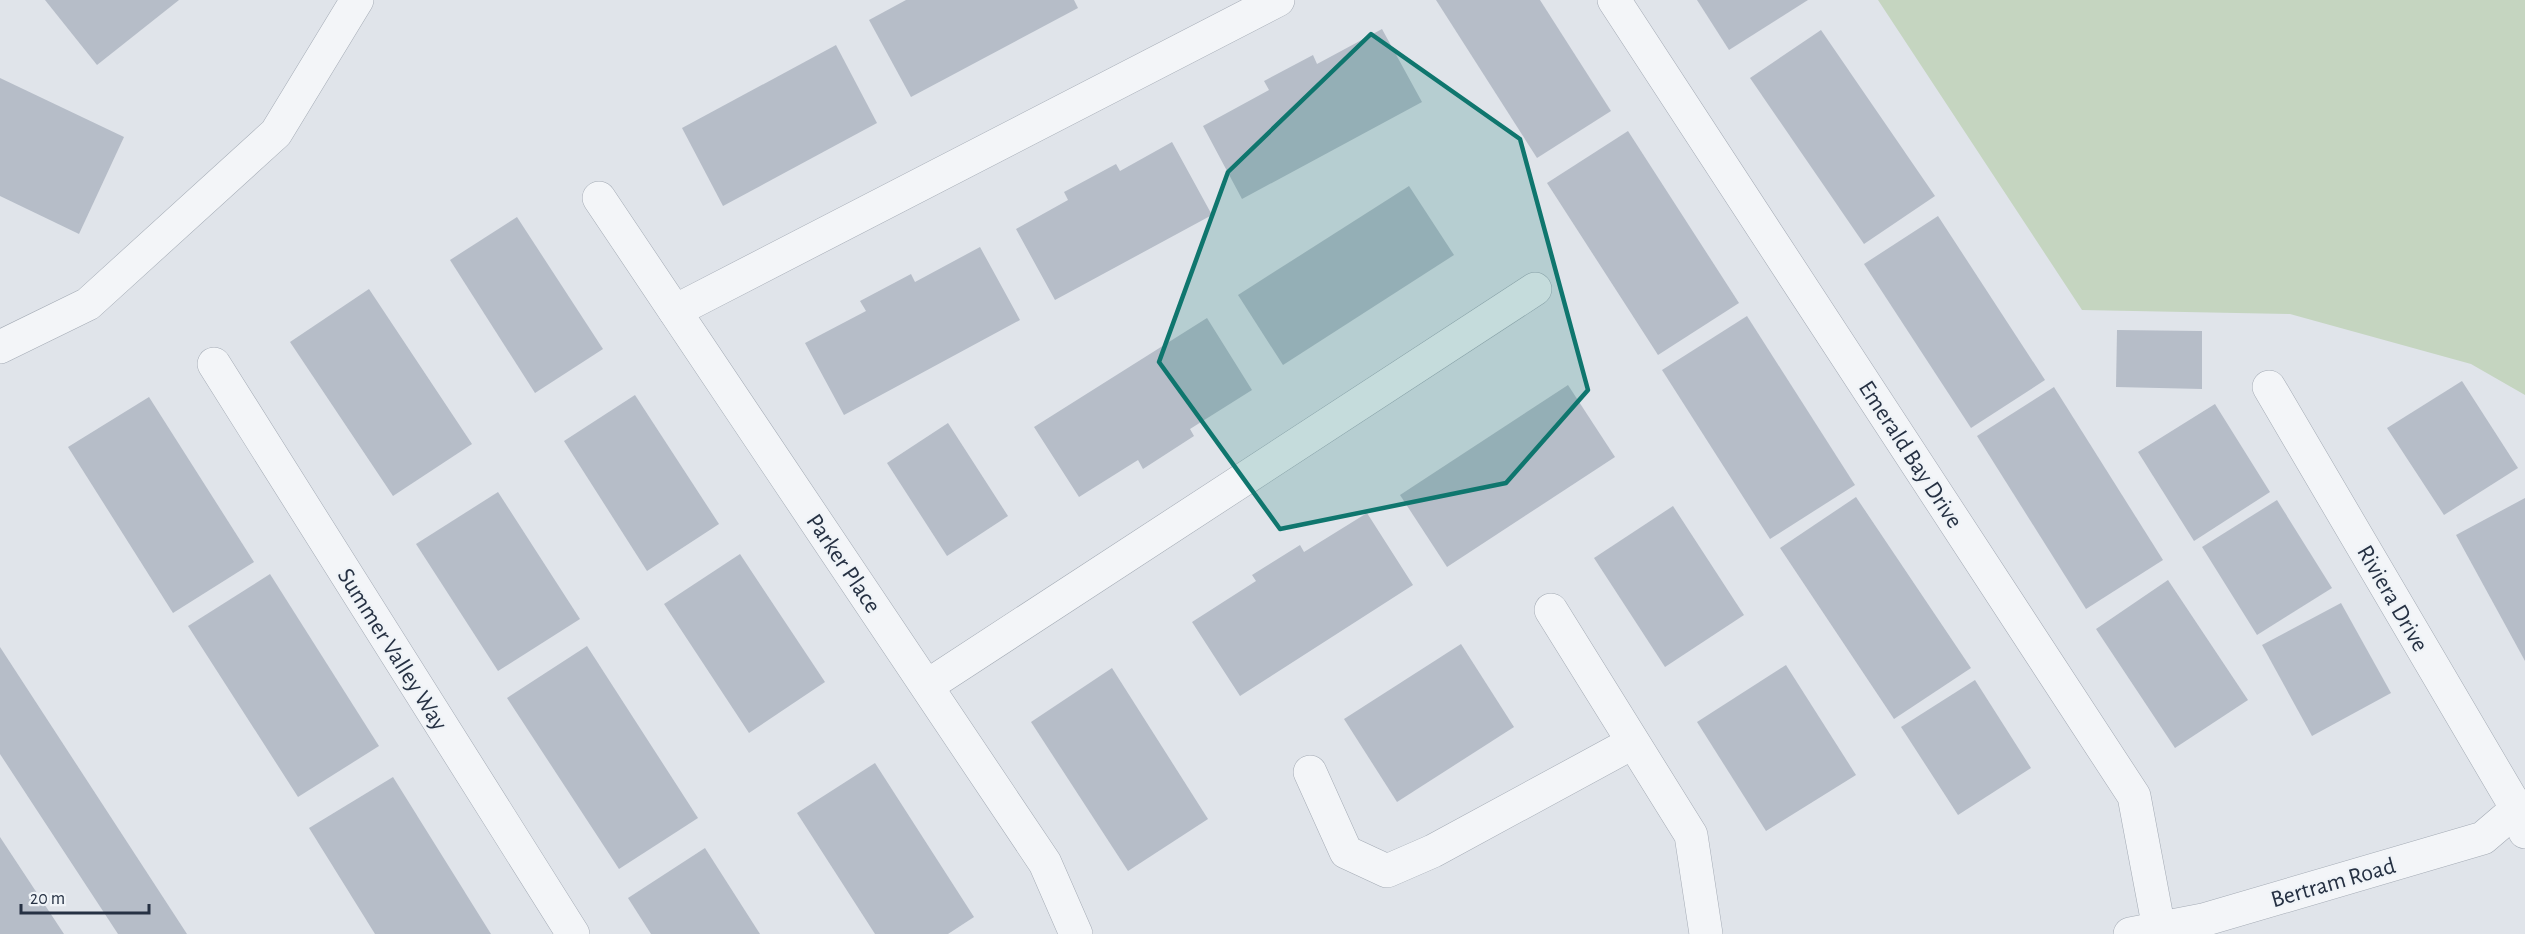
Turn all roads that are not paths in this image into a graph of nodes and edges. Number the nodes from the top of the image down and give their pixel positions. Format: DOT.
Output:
graph roads {
  1 [pos="357,0"];
  2 [pos="1278,0"];
  3 [pos="1614,0"];
  4 [pos="599,198"];
  5 [pos="1535,289"];
  6 [pos="675,311"];
  7 [pos="0,347"];
  8 [pos="214,364"];
  9 [pos="2269,387"];
  10 [pos="1551,610"];
  11 [pos="927,686"];
  12 [pos="1632,743"];
  13 [pos="1310,772"];
  14 [pos="2522,816"];
  15 [pos="2145,931"];
  16 [pos="573,934"];
  17 [pos="1076,934"];
  18 [pos="1706,934"];
  1 -- 7 [label="street"];
  2 -- 6 [label="street"];
  3 -- 15 [label="street, Emerald Bay Drive"];
  4 -- 6 [label="street, Parker Place"];
  5 -- 11 [label="street"];
  6 -- 11 [label="street, Parker Place"];
  8 -- 16 [label="street, Summer Valley Way"];
  9 -- 14 [label="street, Riviera Drive"];
  10 -- 12 [label="street"];
  11 -- 17 [label="street, Parker Place"];
  12 -- 13 [label="street"];
  12 -- 18 [label="street"];
  14 -- 15 [label="street, Bertram Road"];
}
